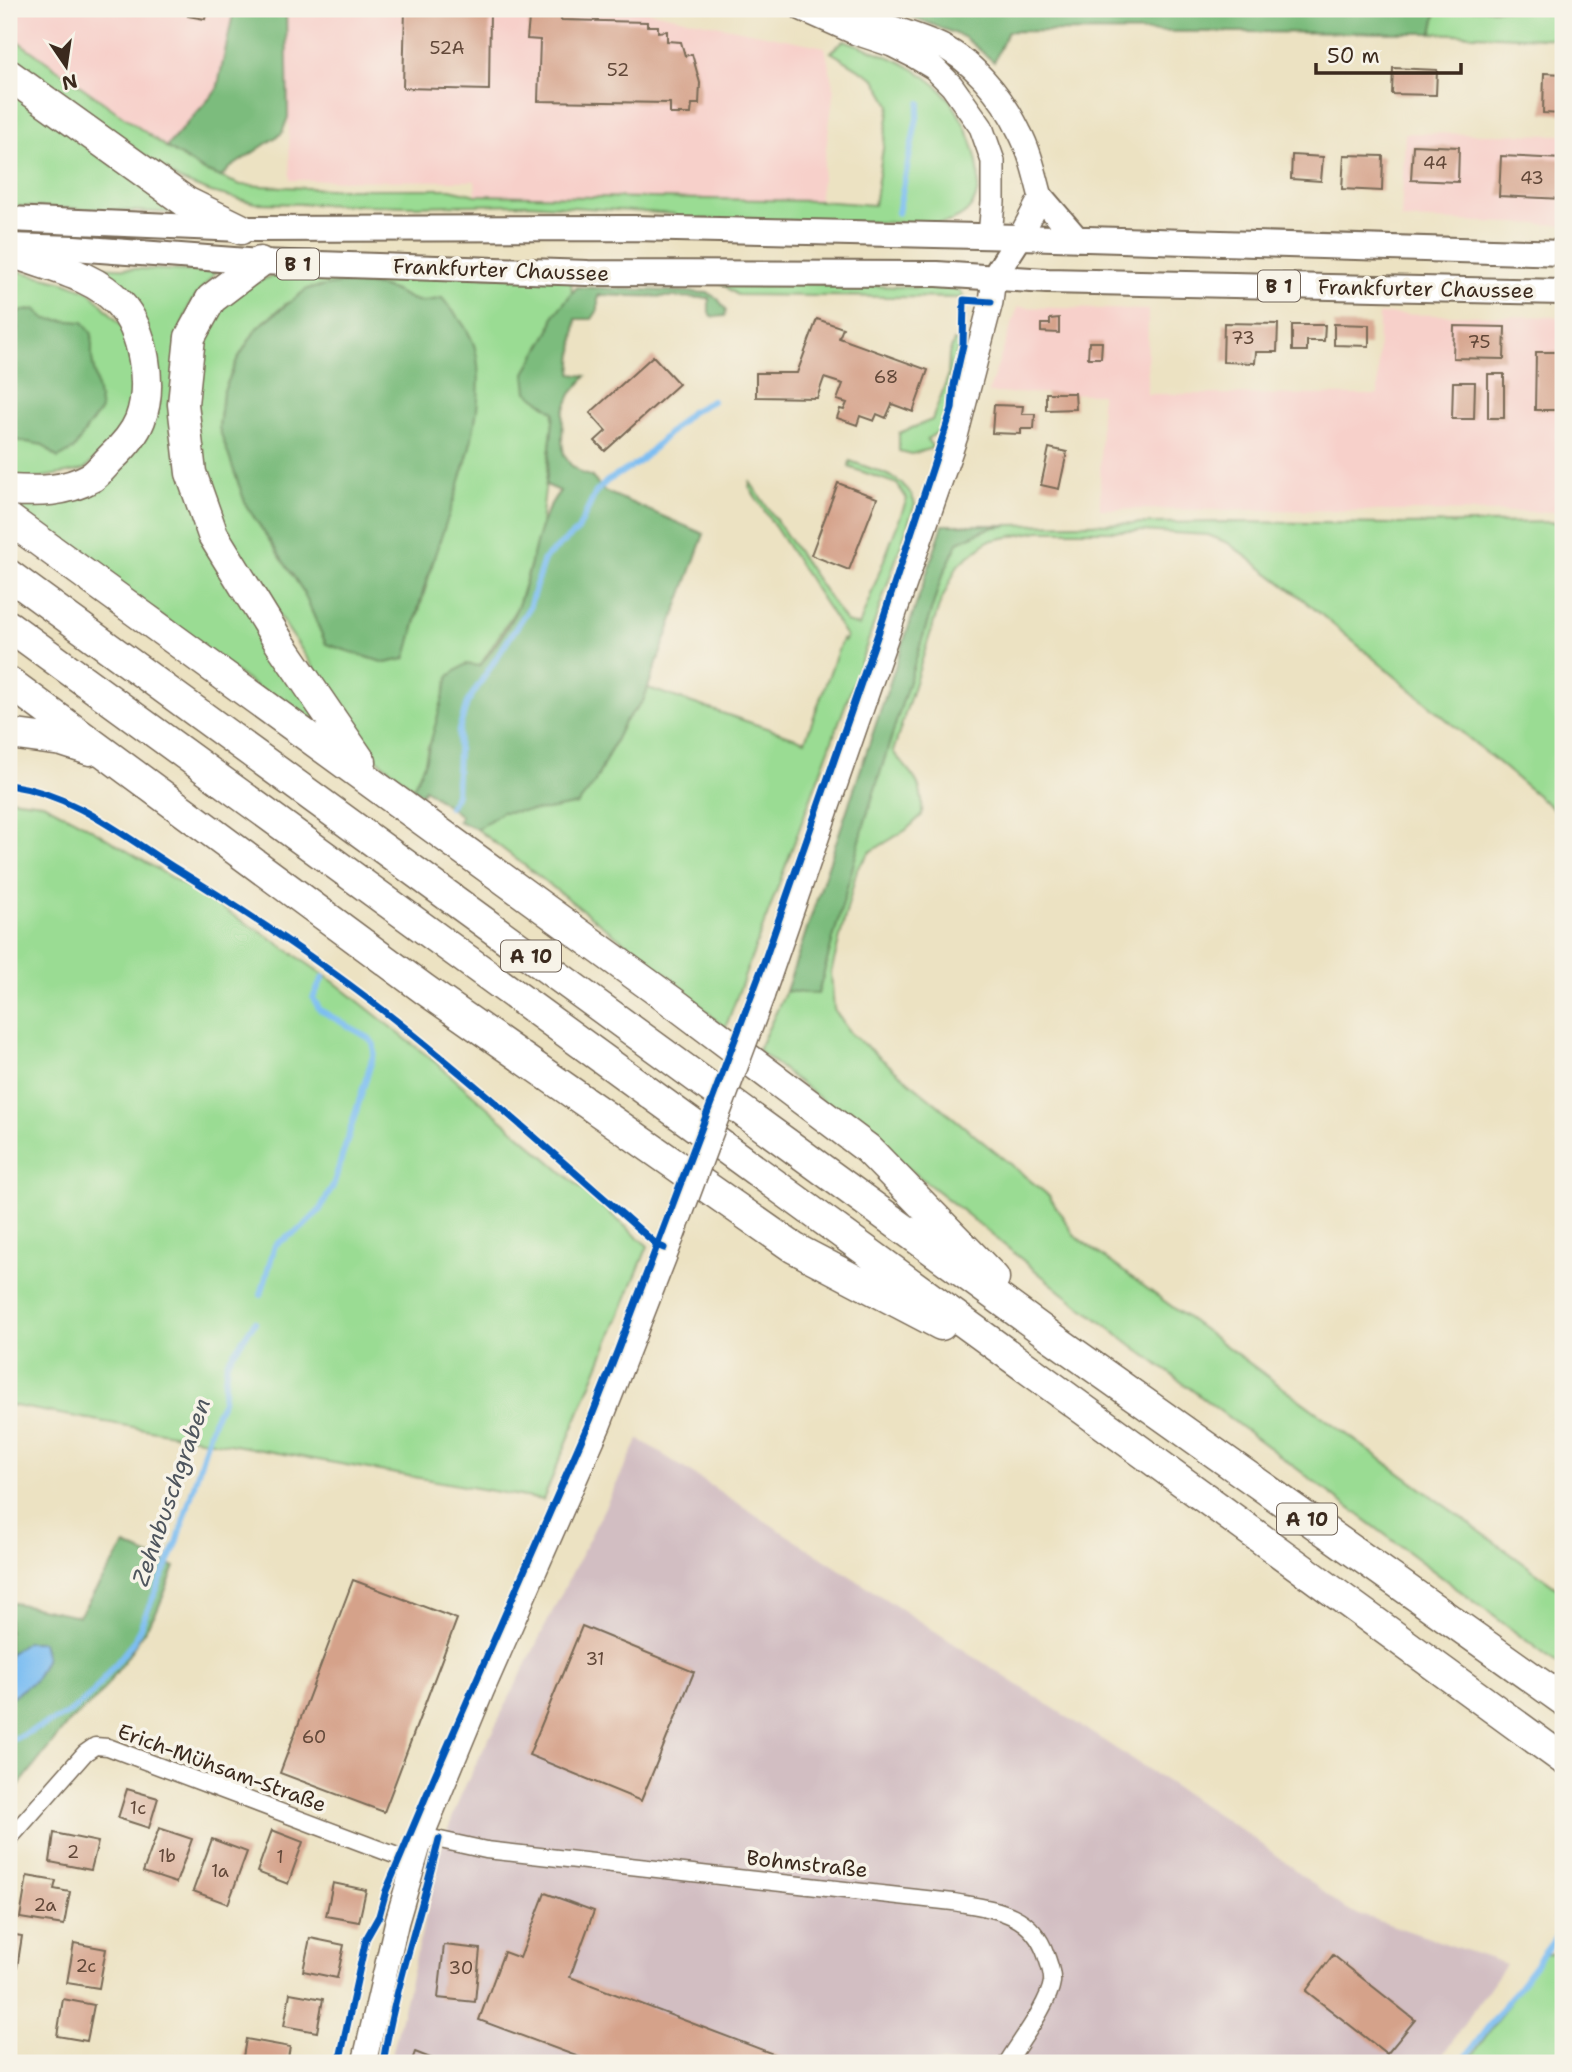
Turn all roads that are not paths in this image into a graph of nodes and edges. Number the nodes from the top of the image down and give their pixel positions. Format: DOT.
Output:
graph roads {
  1 [pos="802,9"];
  2 [pos="832,9"];
  3 [pos="9,75"];
  4 [pos="1041,197"];
  5 [pos="9,219"];
  6 [pos="241,229"];
  7 [pos="990,236"];
  8 [pos="1020,237"];
  9 [pos="1077,239"];
  10 [pos="9,248"];
  11 [pos="1563,253"];
  12 [pos="260,262"];
  13 [pos="994,277"];
  14 [pos="1563,292"];
  15 [pos="9,490"];
  16 [pos="9,519"];
  17 [pos="9,575"];
  18 [pos="9,626"];
  19 [pos="9,682"];
  20 [pos="9,734"];
  21 [pos="113,758"];
  22 [pos="378,785"];
  23 [pos="1053,1338"];
  24 [pos="1032,1373"];
  25 [pos="1563,1700"];
  26 [pos="1563,1759"];
  27 [pos="422,1836"];
  28 [pos="9,1839"];
  29 [pos="413,1862"];
  30 [pos="364,2063"];
  31 [pos="1007,2063"];
  1 -- 7 [label="street"];
  2 -- 4 [label="street"];
  3 -- 6 [label="highway"];
  4 -- 8 [label="street"];
  4 -- 9 [label="main road"];
  5 -- 6 [label="main road, Frankfurter Chaussee / B 1"];
  6 -- 7 [label="main road, Frankfurter Chaussee / B 1"];
  7 -- 8 [label="main road, Frankfurter Chaussee / B 1"];
  7 -- 13 [label="main road"];
  8 -- 9 [label="main road, Frankfurter Chaussee / B 1"];
  8 -- 13 [label="main road"];
  9 -- 11 [label="main road, Frankfurter Chaussee / B 1"];
  10 -- 12 [label="main road, Frankfurter Chaussee / B 1"];
  10 -- 15 [label="highway"];
  12 -- 13 [label="main road, Frankfurter Chaussee / B 1"];
  12 -- 22 [label="highway"];
  13 -- 14 [label="main road, Frankfurter Chaussee / B 1"];
  13 -- 27 [label="street, bridge"];
  16 -- 22 [label="highway"];
  17 -- 23 [label="highway, A 10"];
  18 -- 24 [label="highway, A 10"];
  19 -- 21 [label="highway"];
  20 -- 21 [label="highway"];
  21 -- 24 [label="highway"];
  22 -- 23 [label="highway"];
  23 -- 25 [label="highway, A 10"];
  24 -- 26 [label="highway, A 10"];
  27 -- 29 [label="street"];
  27 -- 31 [label="street, Bohmstraße"];
  28 -- 29 [label="street, Erich-Mühsam-Straße"];
  29 -- 30 [label="street"];
}
